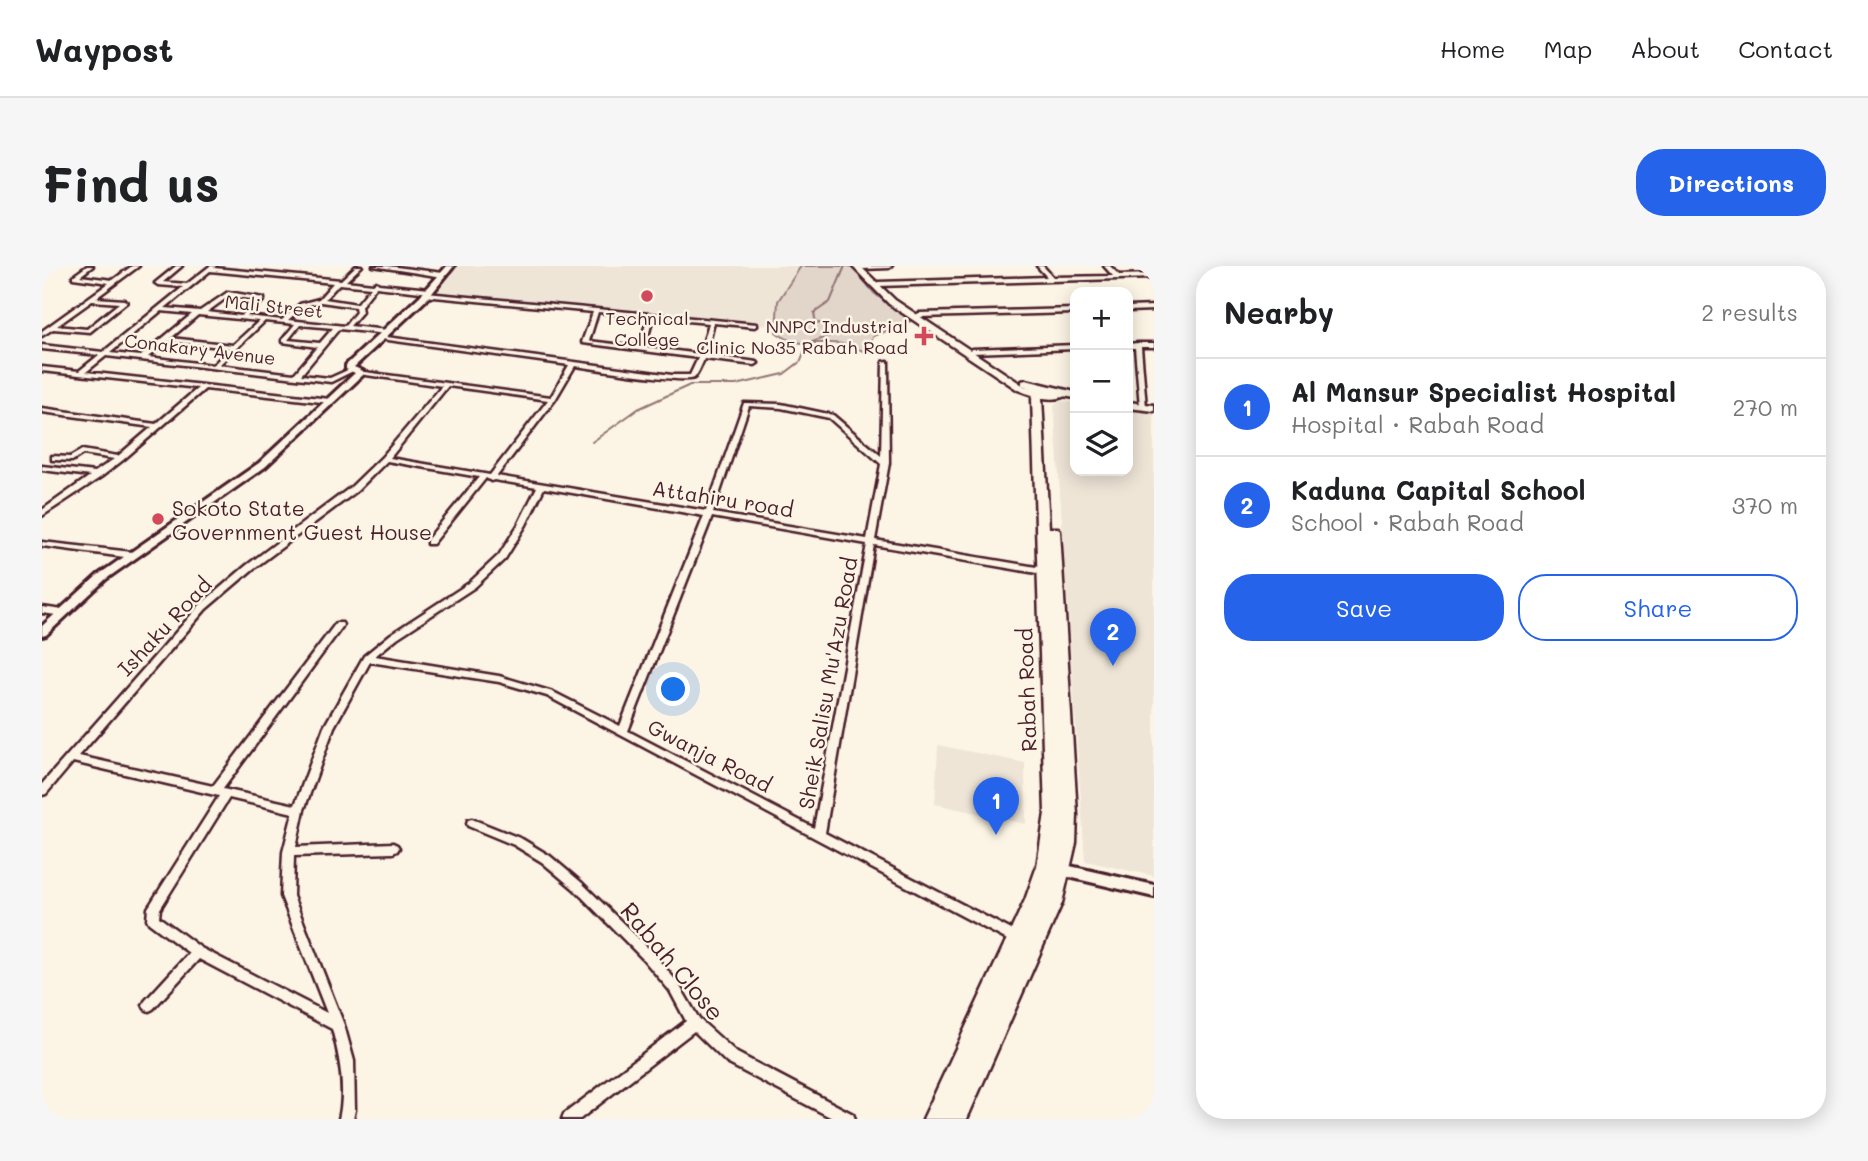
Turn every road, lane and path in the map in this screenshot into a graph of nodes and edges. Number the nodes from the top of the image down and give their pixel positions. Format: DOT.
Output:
graph roads {
  1 [pos="90,266"];
  2 [pos="136,266"];
  3 [pos="179,266"];
  4 [pos="281,266"];
  5 [pos="345,266"];
  6 [pos="376,266"];
  7 [pos="435,266"];
  8 [pos="451,266"];
  9 [pos="856,266"];
  10 [pos="862,266"];
  11 [pos="888,266"];
  12 [pos="1040,266"];
  13 [pos="1107,266"];
  14 [pos="358,267"];
  15 [pos="392,267"];
  16 [pos="211,268"];
  17 [pos="429,273"];
  18 [pos="271,275"];
  19 [pos="443,275"];
  20 [pos="1154,275"];
  21 [pos="1116,276"];
  22 [pos="1052,278"];
  23 [pos="340,281"];
  24 [pos="114,282"];
  25 [pos="376,284"];
  26 [pos="878,284"];
  27 [pos="189,286"];
  28 [pos="428,293"];
  29 [pos="92,299"];
  30 [pos="321,300"];
  31 [pos="358,306"];
  32 [pos="1154,308"];
  33 [pos="159,309"];
  34 [pos="1133,309"];
  35 [pos="596,311"];
  36 [pos="1070,311"];
  37 [pos="200,313"];
  38 [pos="919,315"];
  39 [pos="651,316"];
  40 [pos="243,317"];
  41 [pos="264,320"];
  42 [pos="284,321"];
  43 [pos="712,321"];
  44 [pos="299,323"];
  45 [pos="755,326"];
  46 [pos="51,327"];
  47 [pos="337,327"];
  48 [pos="346,328"];
  49 [pos="42,334"];
  50 [pos="384,335"];
  51 [pos="166,339"];
  52 [pos="320,345"];
  53 [pos="1138,345"];
  54 [pos="1154,345"];
  55 [pos="1133,346"];
  56 [pos="42,347"];
  57 [pos="236,347"];
  58 [pos="1070,347"];
  59 [pos="641,349"];
  60 [pos="972,351"];
  61 [pos="104,354"];
  62 [pos="702,357"];
  63 [pos="143,358"];
  64 [pos="886,362"];
  65 [pos="755,363"];
  66 [pos="573,364"];
  67 [pos="215,366"];
  68 [pos="42,369"];
  69 [pos="353,370"];
  70 [pos="80,373"];
  71 [pos="296,376"];
  72 [pos="446,385"];
  73 [pos="1024,386"];
  74 [pos="204,387"];
  75 [pos="1070,396"];
  76 [pos="1046,398"];
  77 [pos="552,399"];
  78 [pos="330,401"];
  79 [pos="1148,405"];
  80 [pos="42,410"];
  81 [pos="158,426"];
  82 [pos="55,458"];
  83 [pos="120,458"];
  84 [pos="385,459"];
  85 [pos="885,463"];
  86 [pos="42,468"];
  87 [pos="98,475"];
  88 [pos="487,478"];
  89 [pos="541,487"];
  90 [pos="42,504"];
  91 [pos="54,506"];
  92 [pos="42,514"];
  93 [pos="709,514"];
  94 [pos="430,541"];
  95 [pos="873,541"];
  96 [pos="42,544"];
  97 [pos="132,555"];
  98 [pos="1050,572"];
  99 [pos="42,610"];
  100 [pos="63,613"];
  101 [pos="339,625"];
  102 [pos="42,632"];
  103 [pos="367,658"];
  104 [pos="623,731"];
  105 [pos="71,758"];
  106 [pos="42,791"];
  107 [pos="222,791"];
  108 [pos="299,810"];
  109 [pos="472,823"];
  110 [pos="818,833"];
  111 [pos="393,848"];
  112 [pos="289,852"];
  113 [pos="1061,870"];
  114 [pos="1154,891"];
  115 [pos="1017,939"];
  116 [pos="197,952"];
  117 [pos="149,1005"];
  118 [pos="694,1023"];
  119 [pos="338,1025"];
  120 [pos="346,1119"];
  121 [pos="569,1119"];
  122 [pos="848,1119"];
  123 [pos="934,1119"];
  124 [pos="956,1119"];
  1 -- 24 [label="street"];
  2 -- 24 [label="street"];
  3 -- 27 [label="street"];
  4 -- 18 [label="street"];
  5 -- 14 [label="street"];
  6 -- 15 [label="street"];
  7 -- 17 [label="street"];
  8 -- 19 [label="street"];
  9 -- 73 [label="main road"];
  10 -- 11 [label="street"];
  10 -- 26 [label="main road"];
  12 -- 22 [label="street"];
  13 -- 21 [label="street"];
  14 -- 23 [label="street"];
  15 -- 17 [label="street"];
  16 -- 18 [label="street"];
  16 -- 27 [label="street"];
  17 -- 19 [label="street"];
  18 -- 23 [label="street"];
  19 -- 28 [label="street"];
  20 -- 21 [label="street"];
  21 -- 22 [label="street"];
  22 -- 26 [label="street"];
  23 -- 25 [label="street"];
  23 -- 30 [label="street"];
  24 -- 29 [label="street"];
  25 -- 28 [label="street"];
  25 -- 31 [label="street"];
  26 -- 38 [label="main road"];
  27 -- 33 [label="street"];
  28 -- 35 [label="street"];
  28 -- 50 [label="street"];
  29 -- 46 [label="street"];
  29 -- 46 [label="street"];
  30 -- 31 [label="street"];
  30 -- 42 [label="street"];
  31 -- 48 [label="street"];
  32 -- 34 [label="street"];
  33 -- 37 [label="street, Mali Street"];
  33 -- 61 [label="street"];
  35 -- 39 [label="street"];
  35 -- 59 [label="street"];
  36 -- 38 [label="street"];
  37 -- 40 [label="street, Mali Street"];
  37 -- 40 [label="street"];
  37 -- 51 [label="street"];
  38 -- 60 [label="main road"];
  39 -- 43 [label="street"];
  39 -- 59 [label="street"];
  40 -- 41 [label="street, Mali Street"];
  41 -- 42 [label="street, Mali Street"];
  41 -- 57 [label="street"];
  42 -- 44 [label="street, Mali Street"];
  43 -- 45 [label="street"];
  43 -- 62 [label="street"];
  44 -- 47 [label="street, Mali Street"];
  44 -- 52 [label="street"];
  46 -- 49 [label="street"];
  47 -- 48 [label="street, Mali Street"];
  47 -- 52 [label="street"];
  48 -- 50 [label="street, Mali Street"];
  50 -- 66 [label="street, Mali Street"];
  50 -- 69 [label="street"];
  51 -- 57 [label="street"];
  51 -- 63 [label="street"];
  52 -- 71 [label="street"];
  53 -- 54 [label="street"];
  53 -- 55 [label="street"];
  53 -- 79 [label="street"];
  56 -- 61 [label="street, Conakary Avenue"];
  57 -- 67 [label="street"];
  58 -- 60 [label="street"];
  59 -- 62 [label="street"];
  60 -- 73 [label="main road"];
  61 -- 63 [label="street, Conakary Avenue"];
  61 -- 70 [label="street"];
  62 -- 65 [label="street"];
  62 -- 66 [label="street, Mali Street"];
  63 -- 67 [label="street, Conakary Avenue"];
  64 -- 85 [label="street, Sheik Salisu Mu'Azu Road"];
  66 -- 77 [label="street"];
  67 -- 71 [label="street, Conakary Avenue"];
  68 -- 70 [label="street"];
  69 -- 71 [label="street, Conakary Avenue"];
  69 -- 72 [label="street"];
  69 -- 78 [label="street"];
  70 -- 74 [label="street"];
  72 -- 77 [label="street"];
  72 -- 84 [label="street, Ishaku Road"];
  73 -- 76 [label="main road"];
  73 -- 76 [label="main road"];
  74 -- 78 [label="street"];
  74 -- 81 [label="street"];
  75 -- 76 [label="main road"];
  76 -- 98 [label="main road, Rabah Road"];
  77 -- 88 [label="street"];
  78 -- 97 [label="street"];
  80 -- 81 [label="street"];
  81 -- 83 [label="street"];
  82 -- 83 [label="street"];
  83 -- 87 [label="street"];
  84 -- 88 [label="street, Attahiru road"];
  84 -- 105 [label="street, Ishaku Road"];
  85 -- 93 [label="street"];
  85 -- 95 [label="street, Sheik Salisu Mu'Azu Road"];
  86 -- 87 [label="street"];
  87 -- 91 [label="street"];
  88 -- 89 [label="street, Attahiru road"];
  88 -- 94 [label="street"];
  89 -- 93 [label="street, Attahiru road"];
  89 -- 103 [label="street"];
  90 -- 91 [label="street"];
  91 -- 92 [label="street"];
  93 -- 95 [label="street, Attahiru road"];
  93 -- 104 [label="street"];
  95 -- 98 [label="street, Attahiru road"];
  95 -- 110 [label="street, Sheik Salisu Mu'Azu Road"];
  96 -- 97 [label="street"];
  97 -- 100 [label="street"];
  98 -- 113 [label="main road, Rabah Road"];
  98 -- 115 [label="main road, Rabah Road"];
  99 -- 100 [label="street"];
  100 -- 102 [label="street"];
  101 -- 107 [label="street"];
  103 -- 104 [label="street, Gwanja Road"];
  103 -- 108 [label="street"];
  104 -- 110 [label="street, Gwanja Road"];
  105 -- 106 [label="street, Ishaku Road"];
  105 -- 107 [label="street"];
  107 -- 108 [label="street"];
  107 -- 116 [label="street"];
  108 -- 112 [label="street"];
  109 -- 118 [label="street, Rabah Close"];
  110 -- 115 [label="street, Gwanja Road"];
  111 -- 112 [label="street"];
  112 -- 119 [label="street"];
  113 -- 114 [label="street"];
  113 -- 124 [label="main road, Rabah Road"];
  115 -- 123 [label="main road, Rabah Road"];
  116 -- 117 [label="street"];
  116 -- 119 [label="street"];
  118 -- 121 [label="street"];
  118 -- 122 [label="street, Rabah Close"];
  119 -- 120 [label="street"];
}
